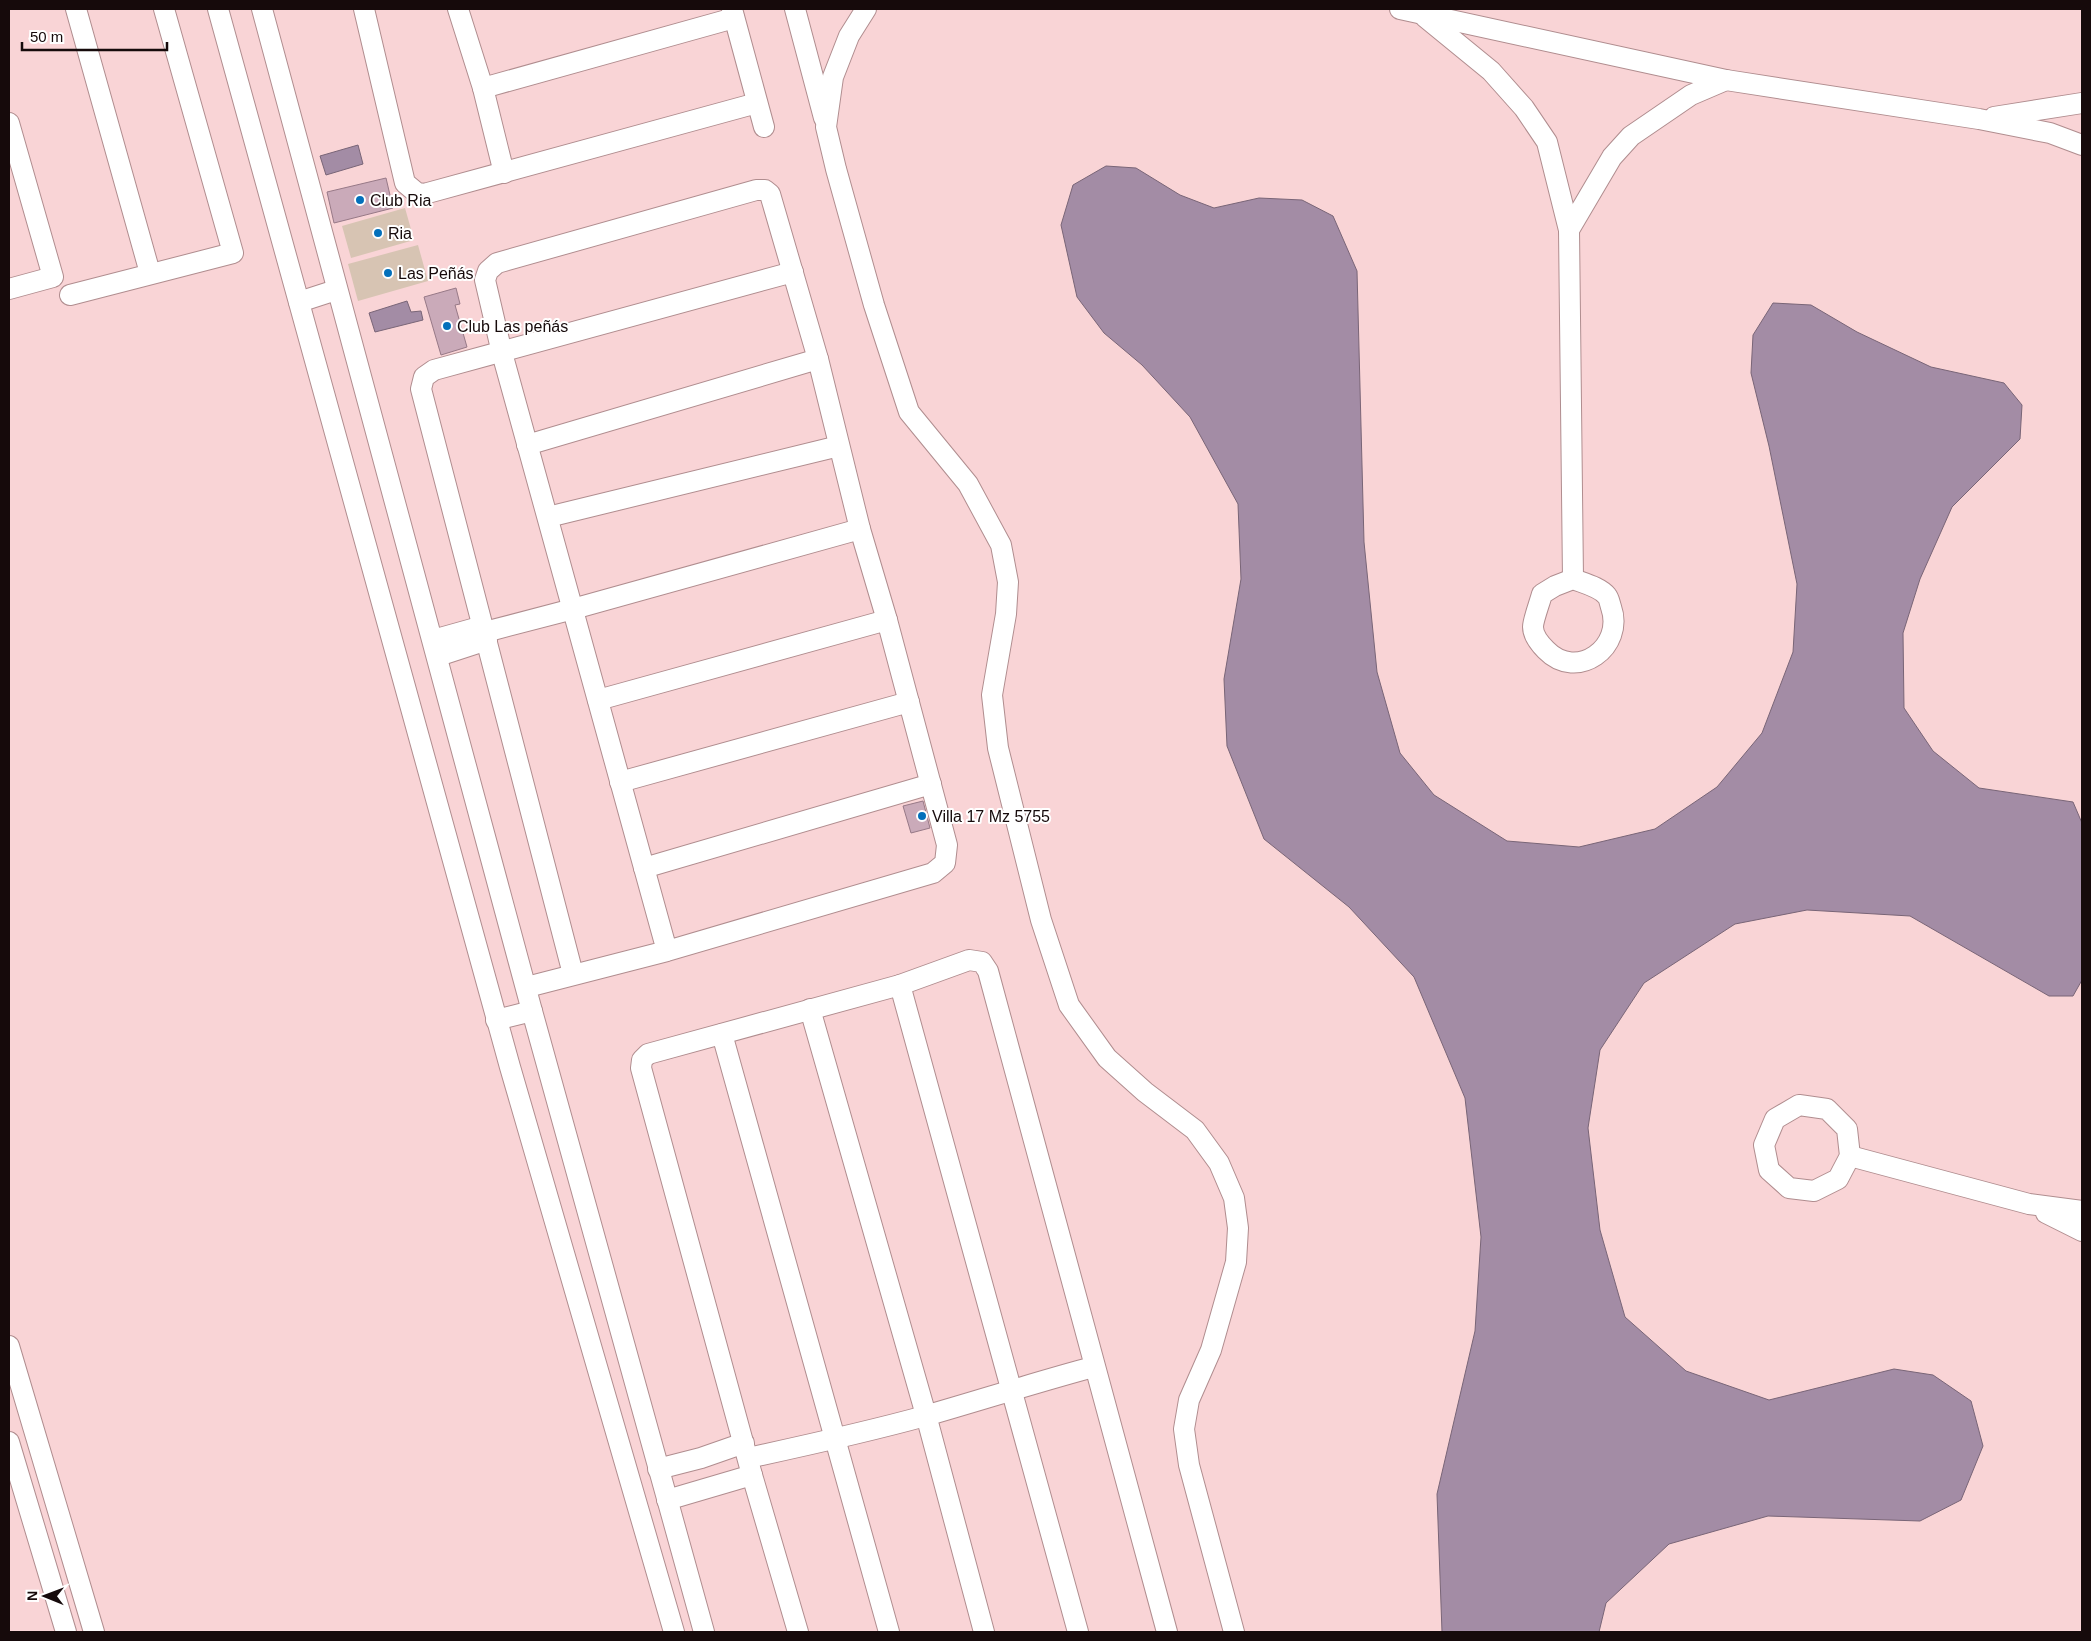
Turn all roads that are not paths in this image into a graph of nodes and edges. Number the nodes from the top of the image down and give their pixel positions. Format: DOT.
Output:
graph roads {
  1 [pos="76,9"];
  2 [pos="164,9"];
  3 [pos="218,9"];
  4 [pos="262,9"];
  5 [pos="364,9"];
  6 [pos="458,9"];
  7 [pos="795,9"];
  8 [pos="866,9"];
  9 [pos="1400,9"];
  10 [pos="733,13"];
  11 [pos="1422,14"];
  12 [pos="1726,80"];
  13 [pos="482,88"];
  14 [pos="757,103"];
  15 [pos="2082,103"];
  16 [pos="1979,119"];
  17 [pos="9,123"];
  18 [pos="764,127"];
  19 [pos="826,127"];
  20 [pos="2082,145"];
  21 [pos="504,173"];
  22 [pos="1569,230"];
  23 [pos="793,272"];
  24 [pos="150,273"];
  25 [pos="9,289"];
  26 [pos="336,290"];
  27 [pos="70,295"];
  28 [pos="299,302"];
  29 [pos="502,353"];
  30 [pos="818,359"];
  31 [pos="527,445"];
  32 [pos="839,446"];
  33 [pos="548,518"];
  34 [pos="860,529"];
  35 [pos="1573,579"];
  36 [pos="573,610"];
  37 [pos="887,620"];
  38 [pos="485,633"];
  39 [pos="435,648"];
  40 [pos="598,700"];
  41 [pos="909,702"];
  42 [pos="620,782"];
  43 [pos="931,784"];
  44 [pos="644,868"];
  45 [pos="667,951"];
  46 [pos="573,974"];
  47 [pos="900,985"];
  48 [pos="527,987"];
  49 [pos="810,1009"];
  50 [pos="532,1011"];
  51 [pos="496,1020"];
  52 [pos="722,1034"];
  53 [pos="1850,1156"];
  54 [pos="2029,1204"];
  55 [pos="2082,1211"];
  56 [pos="2082,1231"];
  57 [pos="9,1346"];
  58 [pos="1093,1366"];
  59 [pos="1011,1389"];
  60 [pos="926,1415"];
  61 [pos="834,1440"];
  62 [pos="9,1442"];
  63 [pos="748,1459"];
  64 [pos="658,1469"];
  65 [pos="667,1500"];
  66 [pos="66,1632"];
  67 [pos="94,1632"];
  68 [pos="674,1632"];
  69 [pos="704,1632"];
  70 [pos="798,1632"];
  71 [pos="888,1632"];
  72 [pos="984,1632"];
  73 [pos="1078,1632"];
  74 [pos="1166,1632"];
  75 [pos="1234,1632"];
  1 -- 24 [label="street"];
  2 -- 24 [label="street"];
  3 -- 28 [label="street"];
  4 -- 26 [label="street"];
  5 -- 21 [label="street"];
  6 -- 13 [label="street"];
  7 -- 19 [label="street"];
  8 -- 19 [label="street"];
  9 -- 11 [label="street"];
  10 -- 13 [label="street"];
  10 -- 14 [label="street"];
  11 -- 12 [label="street"];
  11 -- 22 [label="street"];
  12 -- 16 [label="street"];
  12 -- 22 [label="street"];
  13 -- 21 [label="street"];
  14 -- 18 [label="street"];
  14 -- 21 [label="street"];
  15 -- 16 [label="street"];
  16 -- 20 [label="street"];
  17 -- 25 [label="street"];
  19 -- 75 [label="street"];
  22 -- 35 [label="street"];
  23 -- 29 [label="street"];
  23 -- 29 [label="street"];
  23 -- 30 [label="street"];
  24 -- 27 [label="street"];
  26 -- 28 [label="street"];
  26 -- 39 [label="street"];
  28 -- 51 [label="street"];
  29 -- 31 [label="street"];
  29 -- 38 [label="street"];
  30 -- 31 [label="street"];
  30 -- 32 [label="street"];
  31 -- 33 [label="street"];
  32 -- 33 [label="street"];
  32 -- 34 [label="street"];
  33 -- 36 [label="street"];
  34 -- 36 [label="street"];
  34 -- 37 [label="street"];
  35 -- 35 [label="street"];
  36 -- 38 [label="street"];
  36 -- 40 [label="street"];
  37 -- 40 [label="street"];
  37 -- 41 [label="street"];
  38 -- 39 [label="street"];
  38 -- 46 [label="street"];
  39 -- 48 [label="street"];
  40 -- 42 [label="street"];
  41 -- 42 [label="street"];
  41 -- 43 [label="street"];
  42 -- 44 [label="street"];
  43 -- 44 [label="street"];
  43 -- 45 [label="street"];
  44 -- 45 [label="street"];
  45 -- 46 [label="street"];
  46 -- 48 [label="street"];
  47 -- 49 [label="street"];
  47 -- 58 [label="street"];
  47 -- 59 [label="street"];
  48 -- 50 [label="street"];
  49 -- 52 [label="street"];
  49 -- 60 [label="street"];
  50 -- 51 [label="street"];
  50 -- 64 [label="street"];
  51 -- 68 [label="street"];
  52 -- 61 [label="street"];
  52 -- 63 [label="street"];
  53 -- 53 [label="street"];
  53 -- 54 [label="street"];
  54 -- 55 [label="street"];
  54 -- 56 [label="street"];
  57 -- 67 [label="street"];
  58 -- 59 [label="street"];
  58 -- 74 [label="street"];
  59 -- 60 [label="street"];
  59 -- 73 [label="street"];
  60 -- 61 [label="street"];
  60 -- 72 [label="street"];
  61 -- 63 [label="street"];
  61 -- 71 [label="street"];
  62 -- 66 [label="street"];
  63 -- 64 [label="street"];
  63 -- 65 [label="street"];
  63 -- 70 [label="street"];
  64 -- 65 [label="street"];
  65 -- 69 [label="street"];
}
